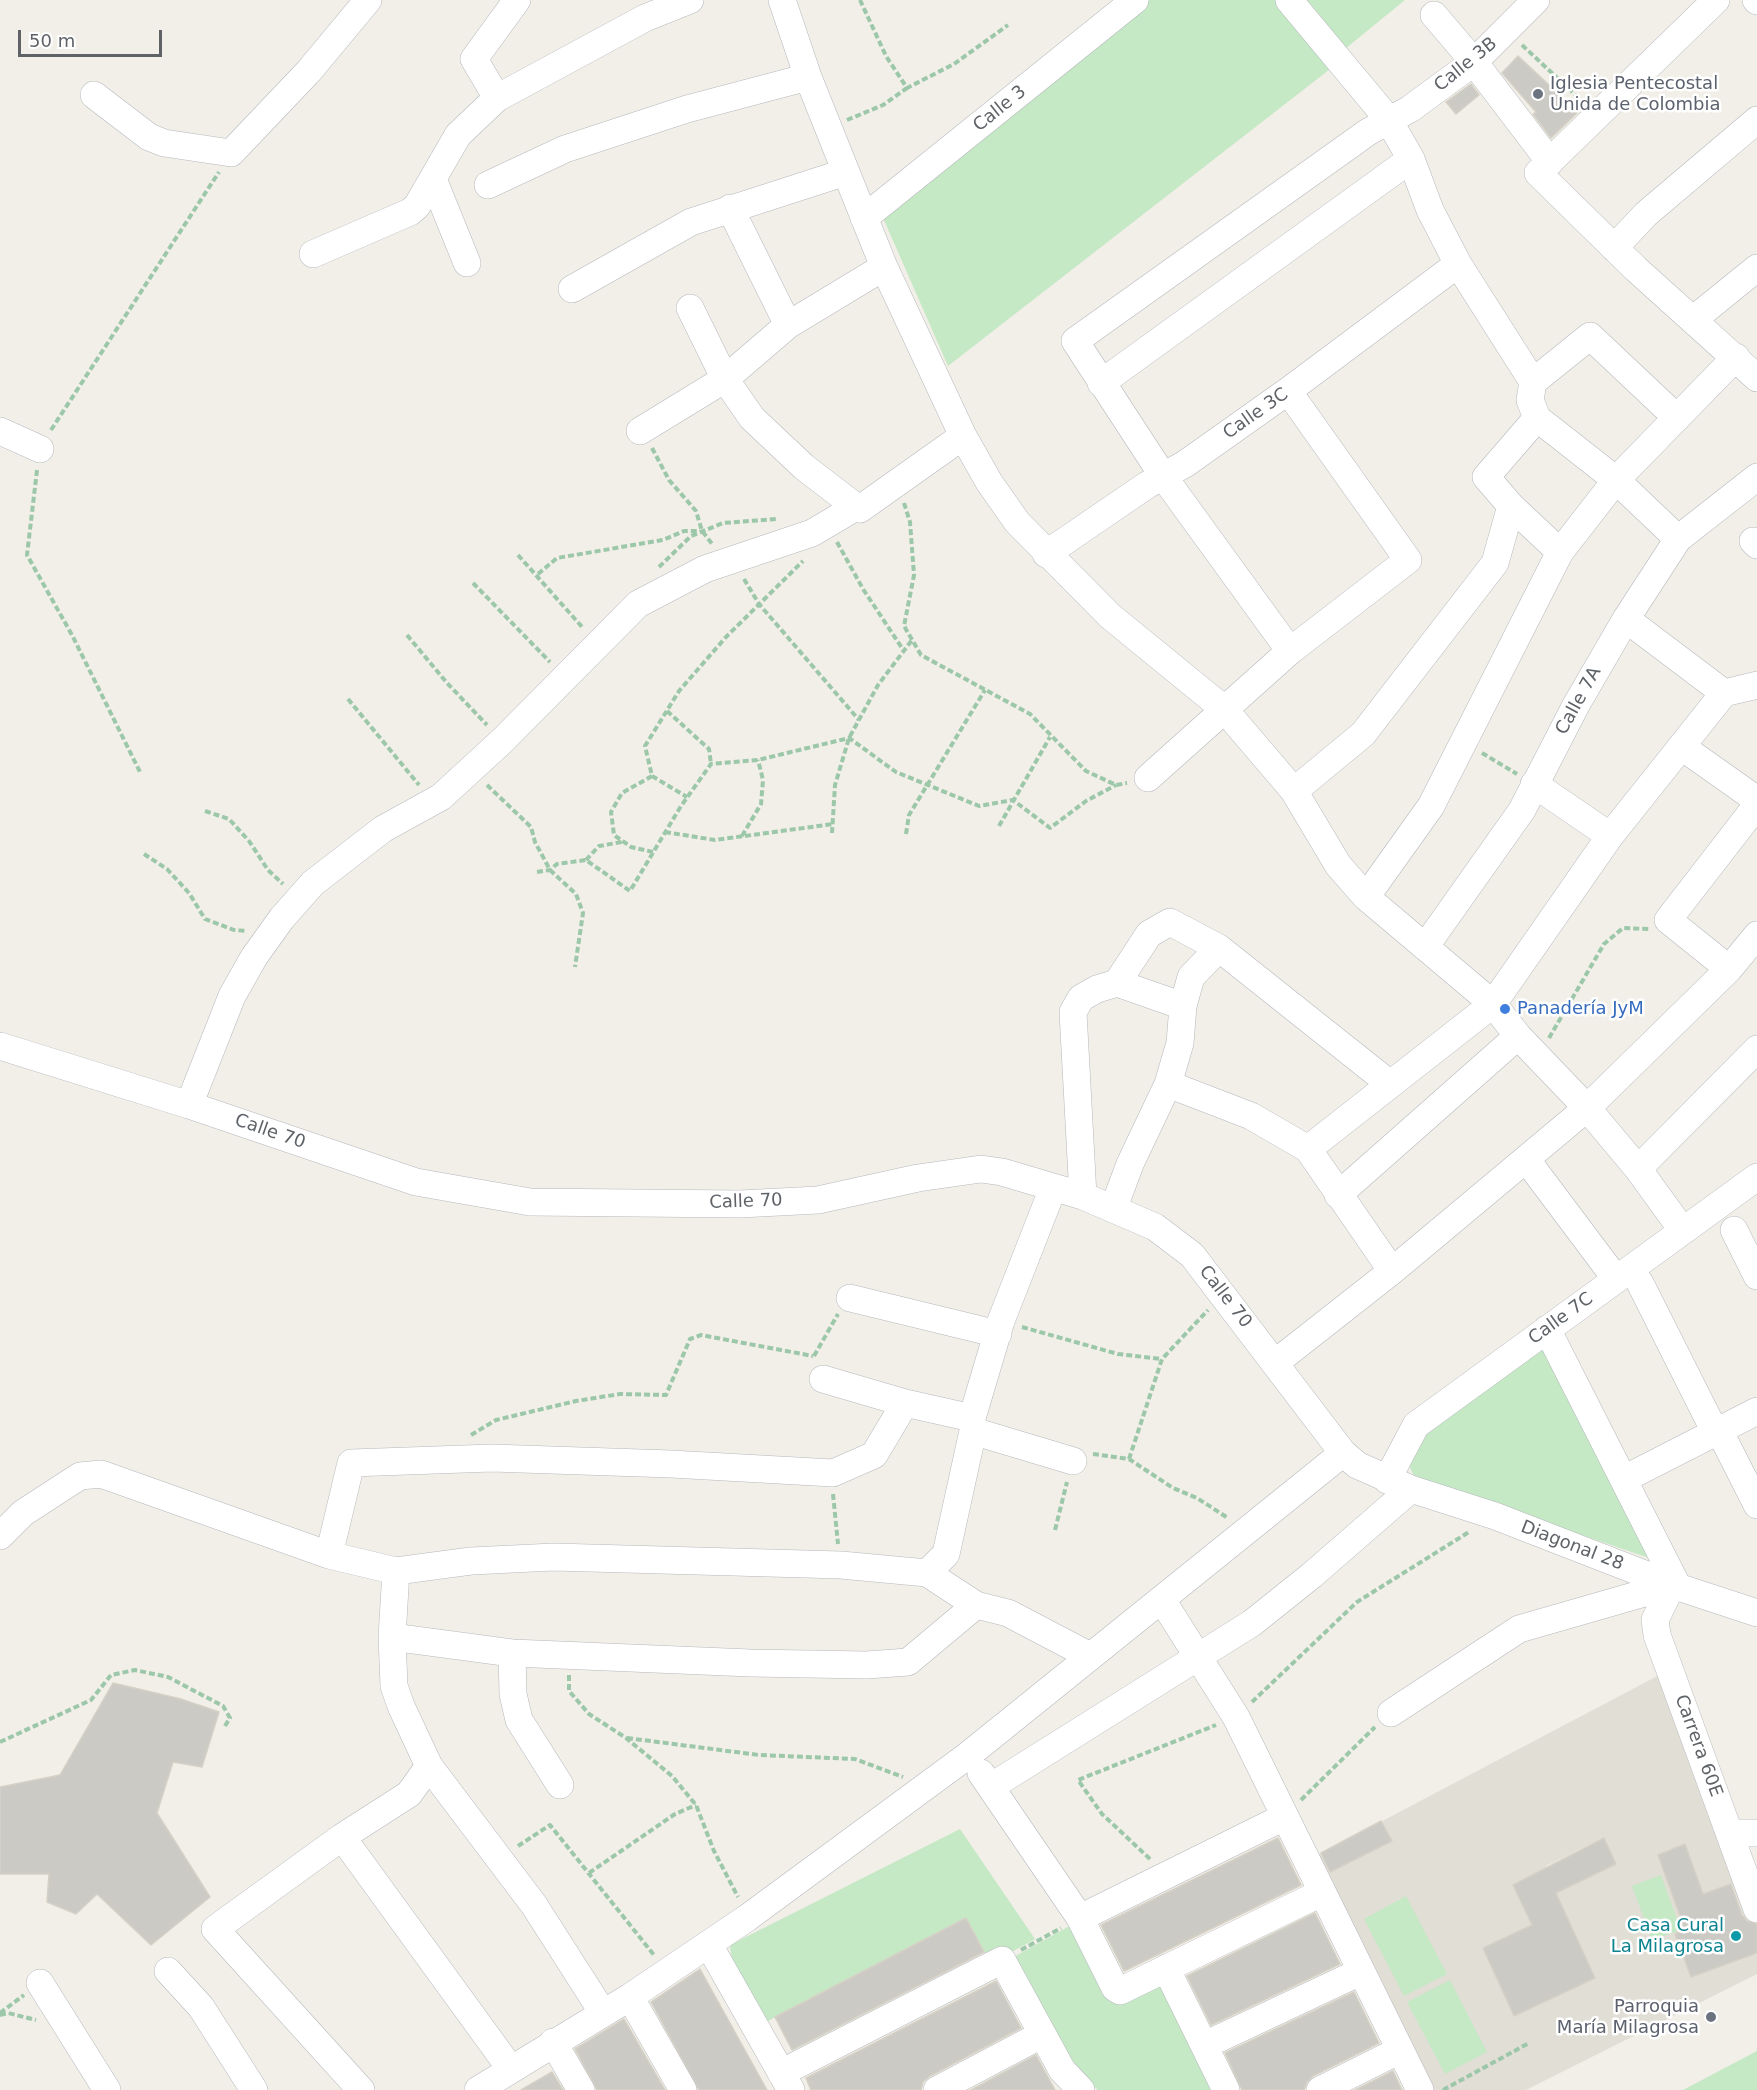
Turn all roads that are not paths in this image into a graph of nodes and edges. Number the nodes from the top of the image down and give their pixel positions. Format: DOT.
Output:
graph roads {
  1 [pos="368,0"];
  2 [pos="517,0"];
  3 [pos="690,0"];
  4 [pos="782,0"];
  5 [pos="1135,0"];
  6 [pos="1289,0"];
  7 [pos="1536,0"];
  8 [pos="1716,0"];
  9 [pos="1434,15"];
  10 [pos="1474,62"];
  11 [pos="808,77"];
  12 [pos="94,95"];
  13 [pos="497,98"];
  14 [pos="1388,119"];
  15 [pos="1757,120"];
  16 [pos="1411,159"];
  17 [pos="1544,168"];
  18 [pos="846,172"];
  19 [pos="433,179"];
  20 [pos="488,185"];
  21 [pos="730,208"];
  22 [pos="864,218"];
  23 [pos="1614,248"];
  24 [pos="313,254"];
  25 [pos="467,263"];
  26 [pos="1458,264"];
  27 [pos="884,267"];
  28 [pos="1757,268"];
  29 [pos="572,289"];
  30 [pos="690,308"];
  31 [pos="1694,319"];
  32 [pos="788,325"];
  33 [pos="1736,357"];
  34 [pos="1757,378"];
  35 [pos="725,379"];
  36 [pos="1533,382"];
  37 [pos="1101,383"];
  38 [pos="1288,392"];
  39 [pos="1537,418"];
  40 [pos="1677,418"];
  41 [pos="0,431"];
  42 [pos="639,431"];
  43 [pos="963,436"];
  44 [pos="40,448"];
  45 [pos="1163,476"];
  46 [pos="1757,477"];
  47 [pos="1616,480"];
  48 [pos="856,507"];
  49 [pos="1511,507"];
  50 [pos="1678,539"];
  51 [pos="1560,552"];
  52 [pos="1047,554"];
  53 [pos="1626,619"];
  54 [pos="1290,651"];
  55 [pos="1757,686"];
  56 [pos="1725,693"];
  57 [pos="1224,709"];
  58 [pos="1682,747"];
  59 [pos="1148,778"];
  60 [pos="1534,784"];
  61 [pos="1294,791"];
  62 [pos="1757,800"];
  63 [pos="1757,805"];
  64 [pos="1610,836"];
  65 [pos="1366,897"];
  66 [pos="1757,935"];
  67 [pos="1425,947"];
  68 [pos="1220,948"];
  69 [pos="1729,969"];
  70 [pos="1117,983"];
  71 [pos="1493,1004"];
  72 [pos="1183,1006"];
  73 [pos="1518,1036"];
  74 [pos="0,1046"];
  75 [pos="1757,1049"];
  76 [pos="1168,1084"];
  77 [pos="1390,1084"];
  78 [pos="189,1105"];
  79 [pos="1587,1108"];
  80 [pos="1308,1149"];
  81 [pos="1526,1159"];
  82 [pos="1638,1169"];
  83 [pos="1757,1177"];
  84 [pos="1053,1188"];
  85 [pos="1083,1196"];
  86 [pos="1338,1196"];
  87 [pos="1114,1207"];
  88 [pos="1734,1230"];
  89 [pos="1683,1231"];
  90 [pos="1392,1271"];
  91 [pos="1757,1276"];
  92 [pos="1628,1281"];
  93 [pos="850,1298"];
  94 [pos="999,1327"];
  95 [pos="1547,1329"];
  96 [pos="1275,1363"];
  97 [pos="818,1367"];
  98 [pos="905,1403"];
  99 [pos="1757,1411"];
  100 [pos="972,1425"];
  101 [pos="1717,1431"];
  102 [pos="1343,1453"];
  103 [pos="1073,1461"];
  104 [pos="1623,1479"];
  105 [pos="1399,1484"];
  106 [pos="1757,1505"];
  107 [pos="2,1527"];
  108 [pos="329,1555"];
  109 [pos="396,1571"];
  110 [pos="927,1574"];
  111 [pos="1675,1586"];
  112 [pos="1162,1600"];
  113 [pos="976,1605"];
  114 [pos="1757,1613"];
  115 [pos="392,1637"];
  116 [pos="512,1653"];
  117 [pos="1090,1656"];
  118 [pos="1198,1656"];
  119 [pos="1391,1713"];
  120 [pos="967,1756"];
  121 [pos="429,1766"];
  122 [pos="560,1785"];
  123 [pos="992,1786"];
  124 [pos="1284,1816"];
  125 [pos="1730,1833"];
  126 [pos="1757,1833"];
  127 [pos="342,1837"];
  128 [pos="1322,1893"];
  129 [pos="1757,1909"];
  130 [pos="1080,1918"];
  131 [pos="709,1944"];
  132 [pos="1166,1968"];
  133 [pos="168,1971"];
  134 [pos="1360,1972"];
  135 [pos="40,1983"];
  136 [pos="630,1997"];
  137 [pos="603,2013"];
  138 [pos="1041,2035"];
  139 [pos="553,2042"];
  140 [pos="1205,2045"];
  141 [pos="1400,2050"];
  142 [pos="510,2068"];
  143 [pos="786,2081"];
  144 [pos="352,2087"];
  145 [pos="107,2090"];
  146 [pos="254,2090"];
  147 [pos="478,2090"];
  148 [pos="581,2090"];
  149 [pos="683,2090"];
  150 [pos="937,2090"];
  151 [pos="1081,2090"];
  152 [pos="1226,2090"];
  153 [pos="1320,2090"];
  154 [pos="1420,2090"];
  1 -- 12 [label="street"];
  2 -- 13 [label="street"];
  3 -- 13 [label="street"];
  4 -- 11 [label="street"];
  5 -- 22 [label="street, Calle 3"];
  6 -- 14 [label="street"];
  7 -- 10 [label="street, Calle 3B"];
  8 -- 17 [label="street"];
  9 -- 10 [label="street"];
  10 -- 14 [label="street, Calle 3B"];
  10 -- 17 [label="street"];
  11 -- 18 [label="street"];
  11 -- 20 [label="street"];
  13 -- 19 [label="street"];
  14 -- 16 [label="street"];
  14 -- 37 [label="street, Calle 3B"];
  15 -- 23 [label="street"];
  16 -- 26 [label="street"];
  16 -- 37 [label="street"];
  17 -- 23 [label="street"];
  18 -- 21 [label="street"];
  18 -- 22 [label="street"];
  19 -- 24 [label="street"];
  19 -- 25 [label="street"];
  21 -- 29 [label="street"];
  21 -- 32 [label="street"];
  22 -- 27 [label="street"];
  23 -- 31 [label="street"];
  26 -- 36 [label="street"];
  26 -- 38 [label="street, Calle 3C"];
  27 -- 32 [label="street"];
  27 -- 43 [label="street"];
  28 -- 31 [label="street"];
  30 -- 35 [label="street"];
  31 -- 33 [label="street"];
  32 -- 35 [label="street"];
  33 -- 34 [label="street"];
  33 -- 40 [label="street"];
  35 -- 42 [label="street"];
  35 -- 48 [label="street"];
  36 -- 39 [label="street"];
  36 -- 40 [label="street"];
  37 -- 45 [label="street"];
  38 -- 45 [label="street, Calle 3C"];
  38 -- 54 [label="street"];
  39 -- 47 [label="street"];
  39 -- 49 [label="street"];
  40 -- 47 [label="street"];
  41 -- 44 [label="street"];
  43 -- 48 [label="street"];
  43 -- 52 [label="street"];
  45 -- 52 [label="street, Calle 3C"];
  45 -- 54 [label="street"];
  46 -- 50 [label="street, Calle 7A"];
  47 -- 50 [label="street"];
  47 -- 51 [label="street"];
  48 -- 78 [label="street"];
  49 -- 51 [label="street"];
  49 -- 61 [label="street"];
  50 -- 53 [label="street, Calle 7A"];
  51 -- 65 [label="street"];
  52 -- 57 [label="street"];
  53 -- 56 [label="street"];
  53 -- 60 [label="street, Calle 7A"];
  54 -- 57 [label="street"];
  55 -- 56 [label="street"];
  56 -- 58 [label="street"];
  57 -- 59 [label="street"];
  57 -- 61 [label="street"];
  58 -- 62 [label="street"];
  58 -- 64 [label="street"];
  60 -- 64 [label="street"];
  60 -- 67 [label="street, Calle 7A"];
  61 -- 65 [label="street"];
  63 -- 69 [label="street"];
  64 -- 71 [label="street"];
  65 -- 67 [label="street"];
  66 -- 69 [label="street"];
  67 -- 71 [label="street"];
  68 -- 70 [label="street"];
  68 -- 72 [label="street"];
  68 -- 77 [label="street"];
  69 -- 79 [label="street"];
  70 -- 72 [label="street"];
  70 -- 85 [label="street"];
  71 -- 73 [label="street"];
  71 -- 77 [label="street"];
  72 -- 76 [label="street"];
  73 -- 79 [label="street"];
  73 -- 86 [label="street"];
  74 -- 78 [label="street, Calle 70"];
  75 -- 82 [label="street"];
  76 -- 80 [label="street"];
  76 -- 87 [label="street"];
  77 -- 80 [label="street"];
  78 -- 84 [label="street, Calle 70"];
  79 -- 81 [label="street"];
  79 -- 82 [label="street"];
  80 -- 86 [label="street"];
  81 -- 90 [label="street"];
  81 -- 92 [label="street"];
  82 -- 89 [label="street"];
  83 -- 89 [label="street, Calle 7C"];
  84 -- 85 [label="street, Calle 70"];
  84 -- 94 [label="street"];
  85 -- 87 [label="street, Calle 70"];
  86 -- 90 [label="street"];
  87 -- 96 [label="street, Calle 70"];
  88 -- 91 [label="street"];
  89 -- 92 [label="street, Calle 7C"];
  90 -- 96 [label="street"];
  92 -- 95 [label="street, Calle 7C"];
  92 -- 101 [label="street"];
  93 -- 94 [label="street"];
  94 -- 100 [label="street"];
  95 -- 104 [label="street"];
  95 -- 105 [label="street, Calle 7C"];
  96 -- 102 [label="street, Calle 70"];
  97 -- 98 [label="street"];
  98 -- 100 [label="street"];
  98 -- 108 [label="street"];
  99 -- 101 [label="street"];
  100 -- 103 [label="street"];
  100 -- 110 [label="street"];
  101 -- 104 [label="street"];
  101 -- 106 [label="street"];
  102 -- 105 [label="street, Calle 70"];
  102 -- 112 [label="street"];
  104 -- 111 [label="street"];
  105 -- 111 [label="street, Diagonal 28"];
  105 -- 118 [label="street"];
  107 -- 108 [label="street"];
  108 -- 109 [label="street"];
  109 -- 110 [label="street"];
  109 -- 115 [label="street"];
  110 -- 113 [label="street"];
  111 -- 114 [label="street, Diagonal 28"];
  111 -- 119 [label="street"];
  111 -- 125 [label="street, Carrera 60E"];
  112 -- 117 [label="street"];
  112 -- 118 [label="street"];
  113 -- 116 [label="street"];
  113 -- 117 [label="street"];
  115 -- 116 [label="street"];
  115 -- 121 [label="street"];
  116 -- 122 [label="street"];
  117 -- 120 [label="street"];
  118 -- 123 [label="street"];
  118 -- 124 [label="street"];
  120 -- 123 [label="street"];
  120 -- 131 [label="street"];
  121 -- 127 [label="street"];
  121 -- 137 [label="street"];
  123 -- 130 [label="street"];
  124 -- 128 [label="street"];
  124 -- 130 [label="street"];
  125 -- 126 [label="street"];
  125 -- 129 [label="street, Carrera 60E"];
  127 -- 142 [label="street"];
  127 -- 144 [label="street"];
  128 -- 132 [label="street"];
  128 -- 134 [label="street"];
  130 -- 132 [label="street"];
  131 -- 136 [label="street"];
  131 -- 143 [label="street"];
  132 -- 140 [label="street"];
  133 -- 146 [label="street"];
  134 -- 140 [label="street"];
  134 -- 141 [label="street"];
  135 -- 145 [label="street"];
  136 -- 137 [label="street"];
  136 -- 149 [label="street"];
  137 -- 139 [label="street"];
  138 -- 143 [label="street"];
  138 -- 150 [label="street"];
  138 -- 151 [label="street"];
  139 -- 142 [label="street"];
  139 -- 148 [label="street"];
  140 -- 152 [label="street"];
  141 -- 153 [label="street"];
  141 -- 154 [label="street"];
  142 -- 147 [label="street"];
}
